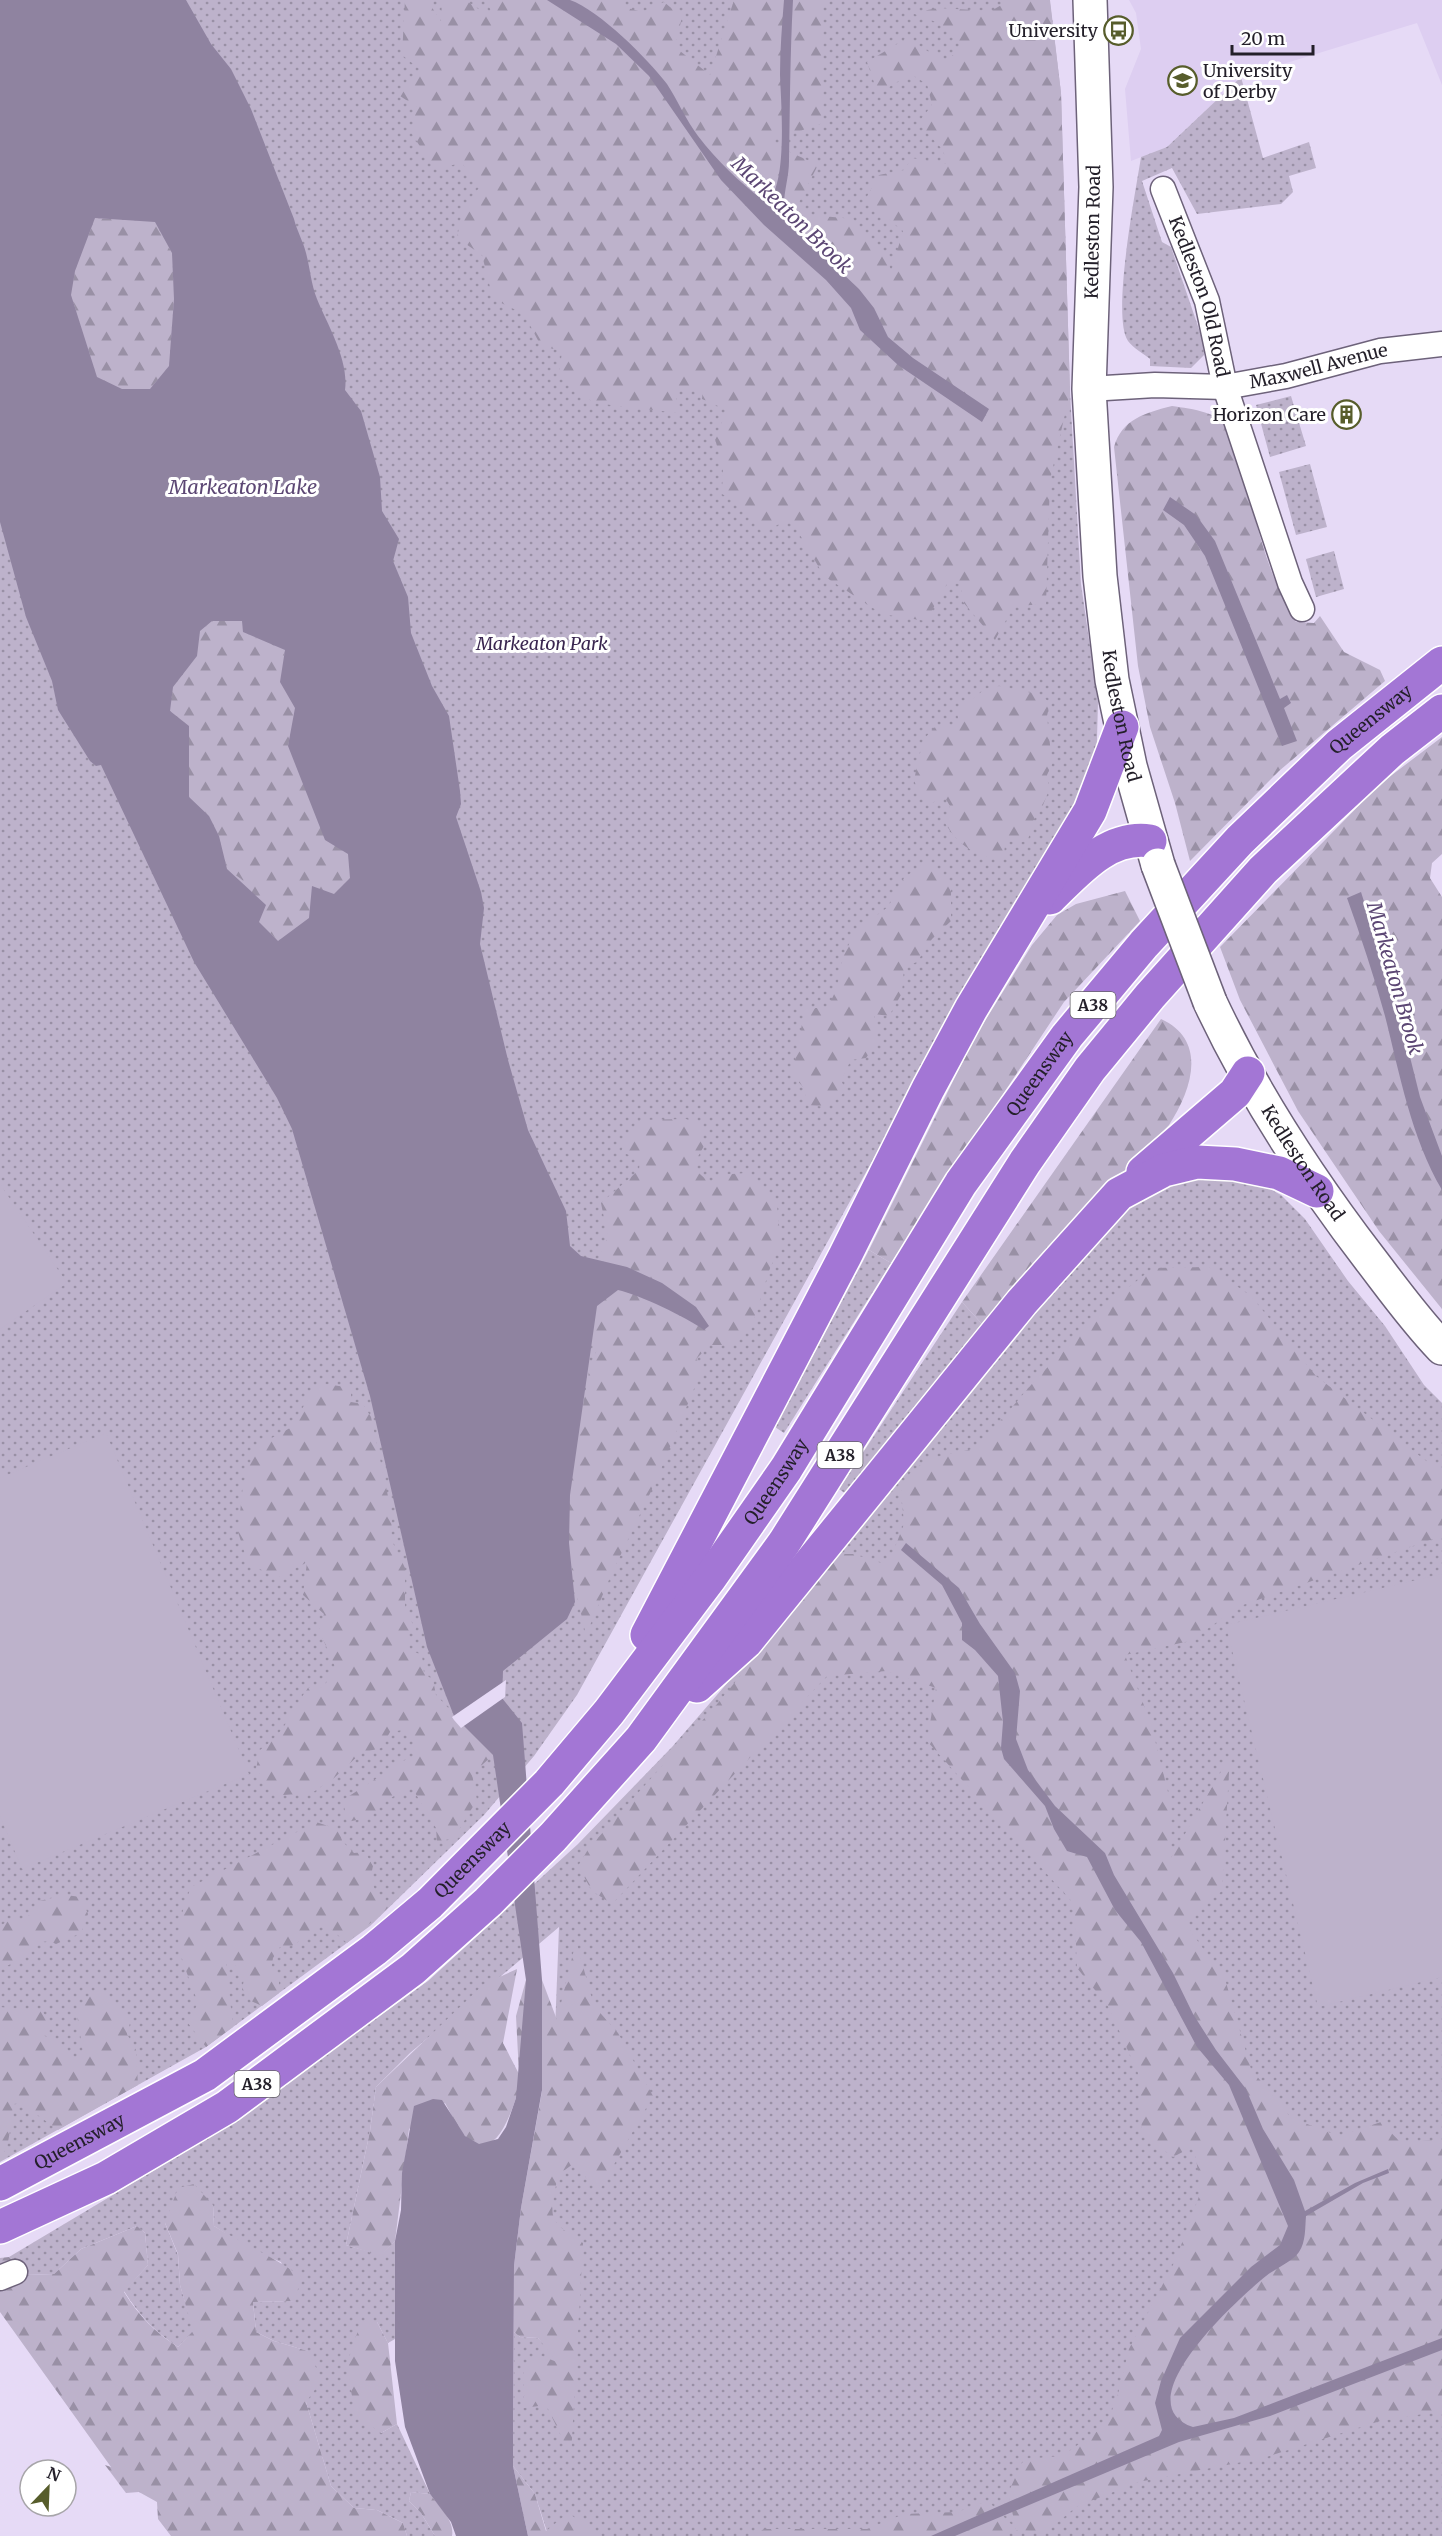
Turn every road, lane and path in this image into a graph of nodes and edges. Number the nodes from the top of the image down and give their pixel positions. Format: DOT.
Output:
graph roads {
  1 [pos="1090,0"];
  2 [pos="1163,189"];
  3 [pos="1442,344"];
  4 [pos="1225,387"];
  5 [pos="1089,389"];
  6 [pos="1302,609"];
  7 [pos="1442,663"];
  8 [pos="1442,711"];
  9 [pos="1122,727"];
  10 [pos="1154,853"];
  11 [pos="1027,920"];
  12 [pos="1248,1073"];
  13 [pos="1317,1191"];
  14 [pos="1119,1194"];
  15 [pos="1442,1348"];
  16 [pos="609,1712"];
  17 [pos="641,1739"];
  18 [pos="0,2184"];
  19 [pos="0,2227"];
  1 -- 5 [label="street, Kedleston Road"];
  2 -- 4 [label="street, Kedleston Old Road"];
  3 -- 4 [label="street, Maxwell Avenue"];
  4 -- 5 [label="street, Maxwell Avenue"];
  4 -- 6 [label="street, Kedleston Old Road"];
  5 -- 9 [label="street, Kedleston Road"];
  7 -- 16 [label="highway, Queensway / A38"];
  8 -- 17 [label="highway, Queensway / A38"];
  9 -- 10 [label="street, Kedleston Road"];
  9 -- 11 [label="highway"];
  10 -- 11 [label="highway"];
  10 -- 12 [label="street, Kedleston Road, bridge"];
  11 -- 16 [label="highway"];
  12 -- 13 [label="street, Kedleston Road"];
  12 -- 14 [label="highway"];
  13 -- 14 [label="highway"];
  13 -- 15 [label="street, Kedleston Road"];
  14 -- 17 [label="highway"];
  16 -- 18 [label="highway, Queensway / A38"];
  17 -- 19 [label="highway, Queensway / A38"];
}
